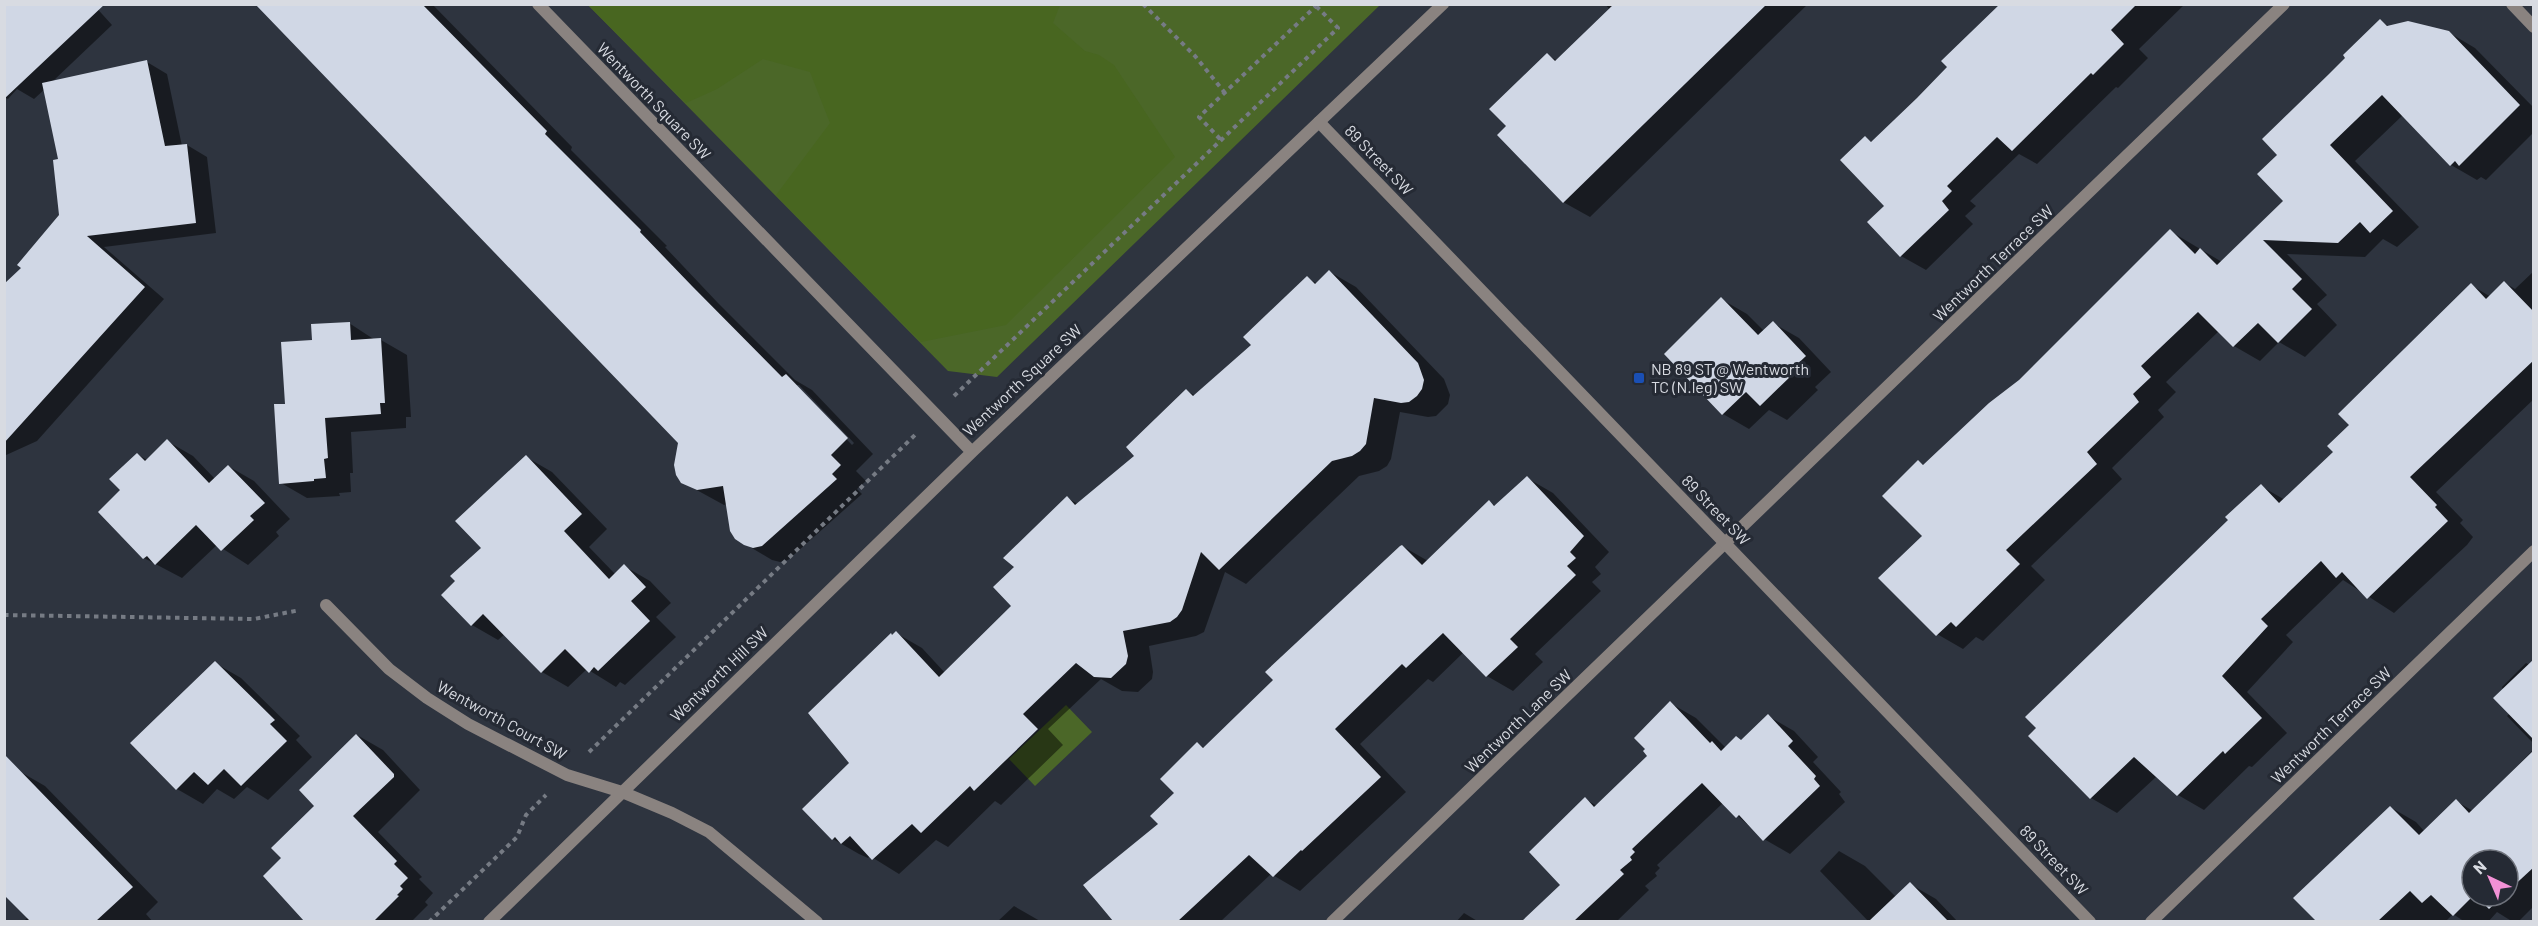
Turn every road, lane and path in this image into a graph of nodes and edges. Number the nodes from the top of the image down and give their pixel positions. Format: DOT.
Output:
graph roads {
  1 [pos="538,4"];
  2 [pos="1143,4"];
  3 [pos="1443,4"];
  4 [pos="2284,4"];
  5 [pos="2512,4"];
  6 [pos="1317,5"];
  7 [pos="2534,27"];
  8 [pos="1225,93"];
  9 [pos="1319,122"];
  10 [pos="1220,139"];
  11 [pos="935,415"];
  12 [pos="972,452"];
  13 [pos="1726,544"];
  14 [pos="2534,551"];
  15 [pos="326,605"];
  16 [pos="4,615"];
  17 [pos="567,775"];
  18 [pos="622,792"];
  19 [pos="429,921"];
  20 [pos="489,921"];
  21 [pos="817,921"];
  22 [pos="1332,921"];
  23 [pos="2090,921"];
  24 [pos="2151,921"];
  1 -- 11 [label="street, Wentworth Square SW"];
  2 -- 8 [label="path"];
  3 -- 9 [label="street, Wentworth Square SW"];
  4 -- 13 [label="street, Wentworth Terrace SW"];
  5 -- 7 [label="street"];
  6 -- 8 [label="path"];
  6 -- 10 [label="path"];
  8 -- 10 [label="path"];
  9 -- 12 [label="street, Wentworth Square SW"];
  9 -- 13 [label="street, 89 Street SW"];
  10 -- 11 [label="path"];
  11 -- 12 [label="street, Wentworth Square SW"];
  11 -- 17 [label="path"];
  12 -- 18 [label="street, Wentworth Hill SW"];
  13 -- 22 [label="street, Wentworth Lane SW"];
  13 -- 23 [label="street, 89 Street SW"];
  14 -- 24 [label="street, Wentworth Terrace SW"];
  15 -- 16 [label="path"];
  15 -- 17 [label="street, Wentworth Court SW"];
  17 -- 18 [label="street, Wentworth Court SW"];
  17 -- 19 [label="path"];
  18 -- 20 [label="street, Wentworth Hill SW"];
  18 -- 21 [label="street, Wentworth Court SW"];
}
